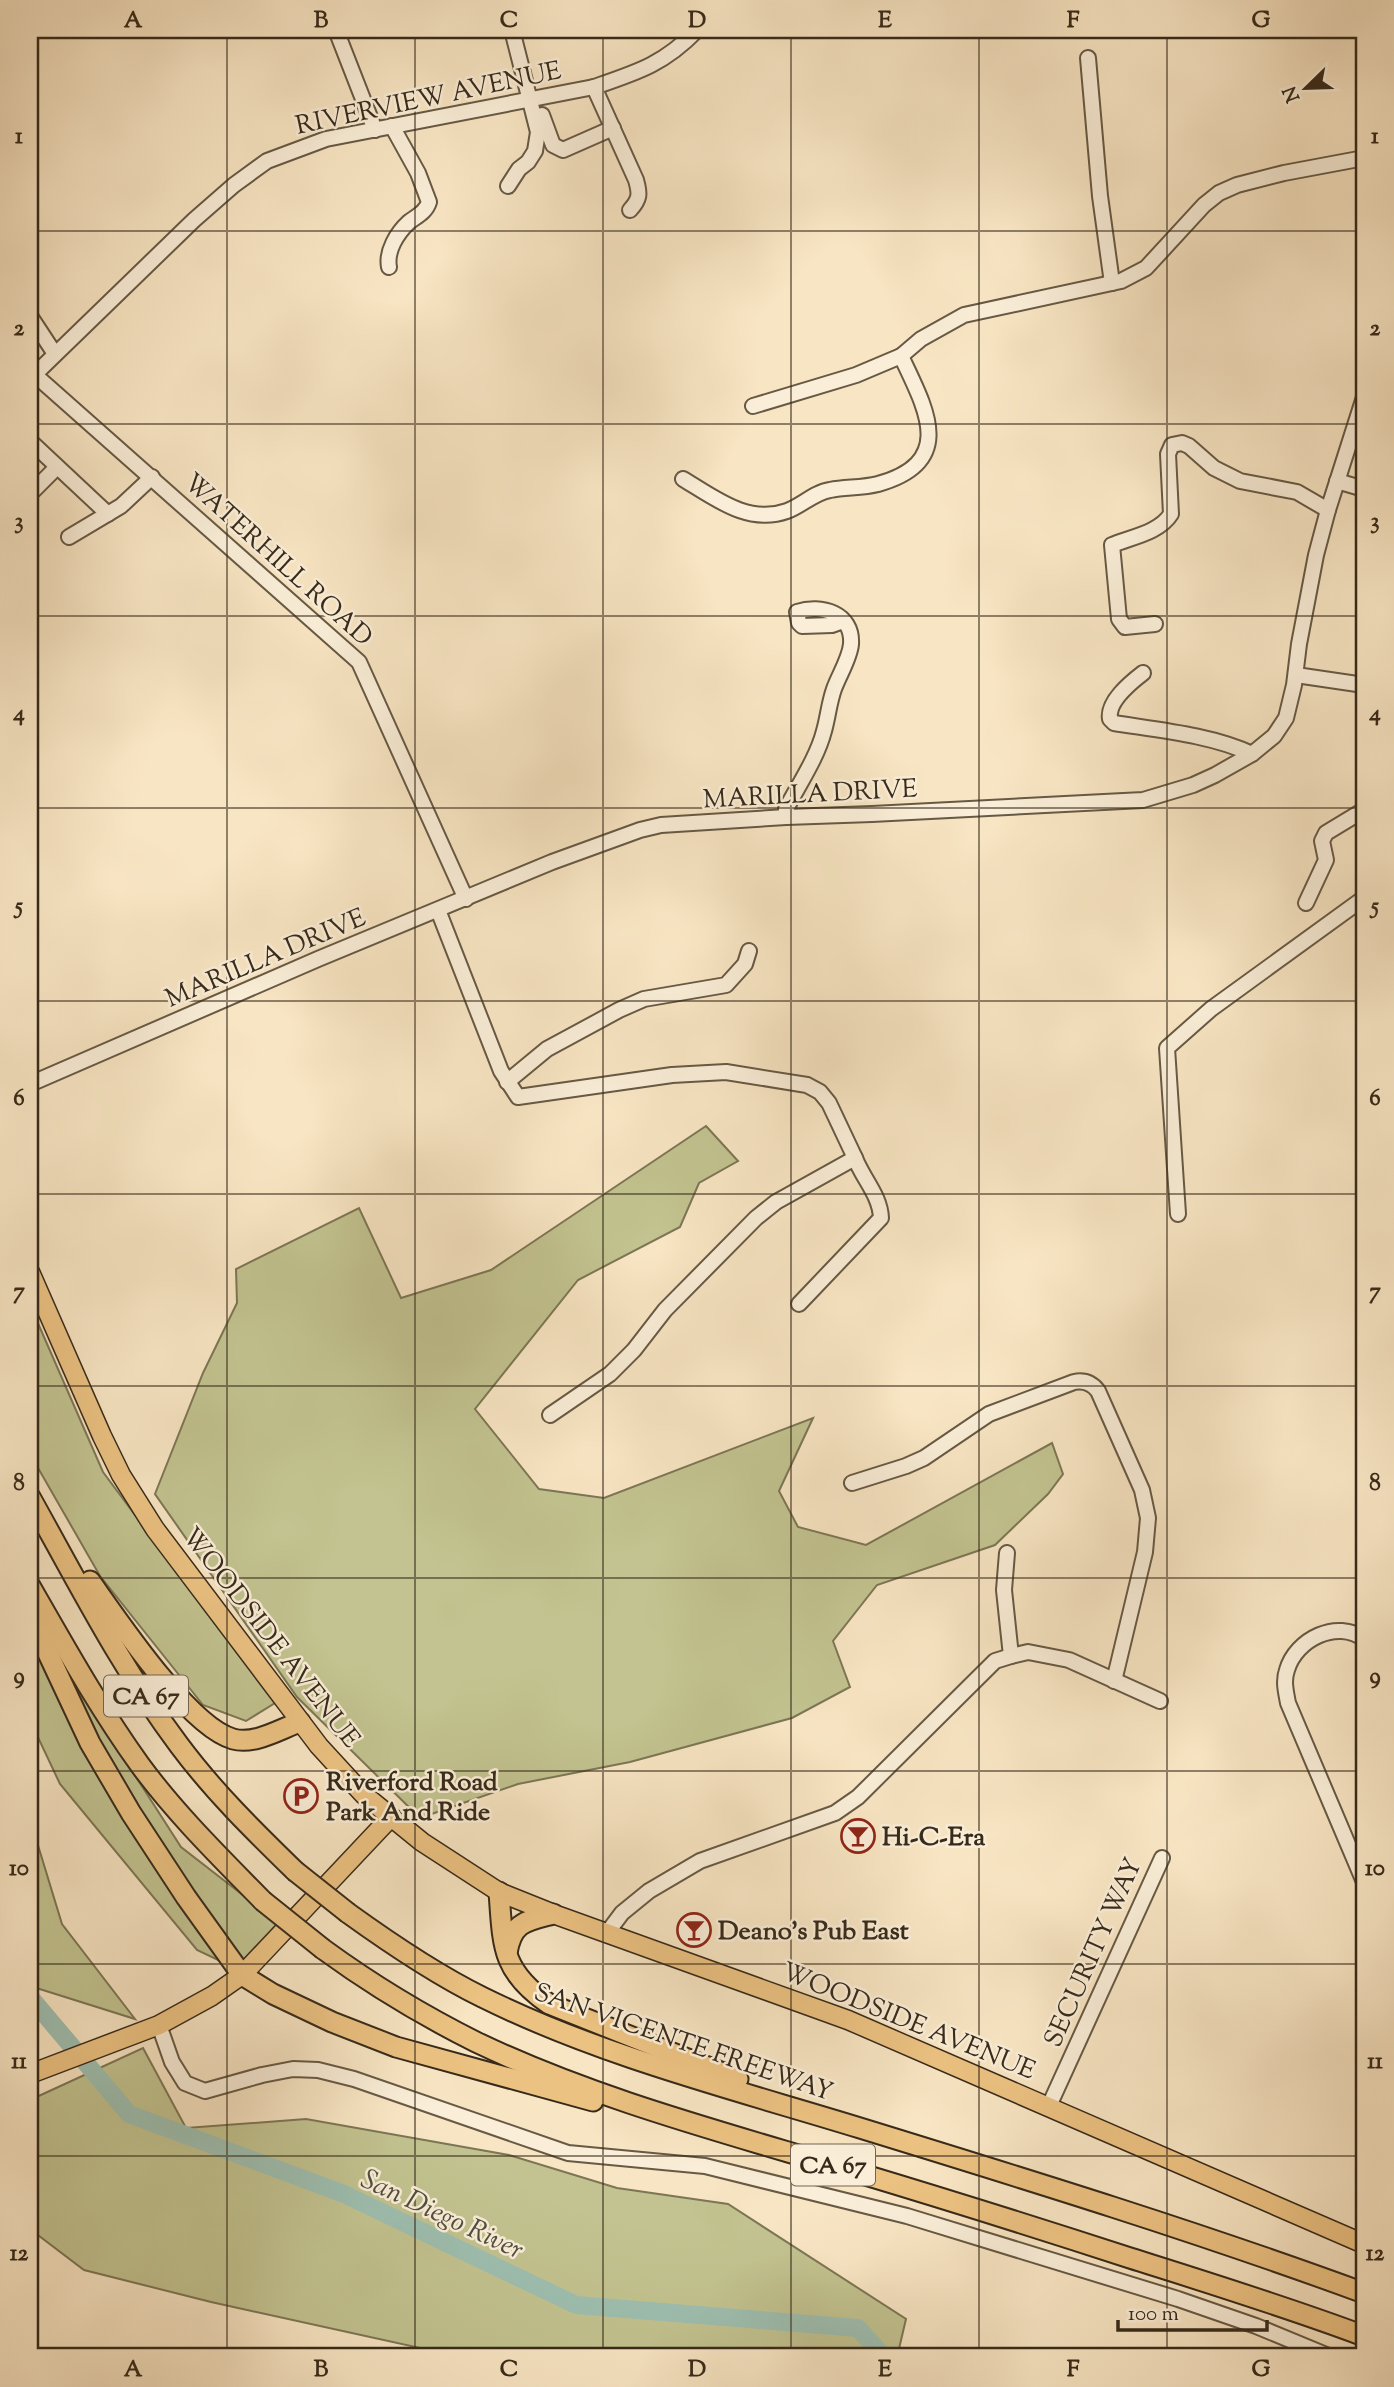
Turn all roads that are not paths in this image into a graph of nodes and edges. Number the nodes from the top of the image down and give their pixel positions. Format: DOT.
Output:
graph roads {
  1 [pos="336,30"];
  2 [pos="512,30"];
  3 [pos="697,30"];
  4 [pos="1088,58"];
  5 [pos="594,87"];
  6 [pos="532,98"];
  7 [pos="392,126"];
  8 [pos="613,128"];
  9 [pos="375,130"];
  10 [pos="1364,158"];
  11 [pos="508,186"];
  12 [pos="630,211"];
  13 [pos="389,267"];
  14 [pos="1112,283"];
  15 [pos="30,316"];
  16 [pos="55,354"];
  17 [pos="901,356"];
  18 [pos="32,377"];
  19 [pos="1364,397"];
  20 [pos="753,406"];
  21 [pos="30,442"];
  22 [pos="57,467"];
  23 [pos="152,477"];
  24 [pos="683,479"];
  25 [pos="1337,481"];
  26 [pos="1364,489"];
  27 [pos="30,494"];
  28 [pos="1328,510"];
  29 [pos="108,514"];
  30 [pos="69,537"];
  31 [pos="843,621"];
  32 [pos="1155,624"];
  33 [pos="1143,673"];
  34 [pos="1296,675"];
  35 [pos="1364,685"];
  36 [pos="1252,754"];
  37 [pos="1364,810"];
  38 [pos="786,817"];
  39 [pos="1364,898"];
  40 [pos="467,899"];
  41 [pos="1306,903"];
  42 [pos="438,910"];
  43 [pos="749,951"];
  44 [pos="507,1082"];
  45 [pos="30,1084"];
  46 [pos="855,1158"];
  47 [pos="1178,1214"];
  48 [pos="30,1272"];
  49 [pos="799,1304"];
  50 [pos="550,1415"];
  51 [pos="852,1483"];
  52 [pos="30,1487"];
  53 [pos="30,1497"];
  54 [pos="1007,1553"];
  55 [pos="30,1586"];
  56 [pos="30,1615"];
  57 [pos="1364,1639"];
  58 [pos="1011,1656"];
  59 [pos="1114,1681"];
  60 [pos="1160,1701"];
  61 [pos="300,1722"];
  62 [pos="390,1818"];
  63 [pos="1162,1858"];
  64 [pos="1364,1882"];
  65 [pos="499,1892"];
  66 [pos="553,1913"];
  67 [pos="607,1933"];
  68 [pos="506,1957"];
  69 [pos="242,1975"];
  70 [pos="159,2025"];
  71 [pos="30,2074"];
  72 [pos="1049,2106"];
  73 [pos="819,2115"];
  74 [pos="690,2122"];
  75 [pos="1364,2244"];
  76 [pos="1364,2293"];
  77 [pos="1364,2336"];
  78 [pos="1331,2357"];
  1 -- 9 [label="street"];
  2 -- 6 [label="street"];
  3 -- 5 [label="street, RIVERVIEW AVENUE"];
  4 -- 14 [label="street"];
  5 -- 6 [label="street, RIVERVIEW AVENUE"];
  5 -- 8 [label="street"];
  6 -- 7 [label="street, RIVERVIEW AVENUE"];
  6 -- 8 [label="street"];
  6 -- 11 [label="street"];
  7 -- 9 [label="street, RIVERVIEW AVENUE"];
  7 -- 13 [label="street"];
  8 -- 12 [label="street"];
  9 -- 16 [label="street, RIVERVIEW AVENUE"];
  10 -- 14 [label="street"];
  14 -- 17 [label="street"];
  15 -- 16 [label="street"];
  16 -- 18 [label="street, RIVERVIEW AVENUE"];
  17 -- 20 [label="street"];
  17 -- 24 [label="street"];
  18 -- 23 [label="street, WATERHILL ROAD"];
  19 -- 25 [label="street, MARILLA DRIVE"];
  21 -- 22 [label="street"];
  22 -- 27 [label="street"];
  22 -- 29 [label="street"];
  23 -- 29 [label="street"];
  23 -- 40 [label="street, WATERHILL ROAD"];
  25 -- 26 [label="street"];
  25 -- 28 [label="street, MARILLA DRIVE"];
  28 -- 32 [label="street"];
  28 -- 34 [label="street, MARILLA DRIVE"];
  29 -- 30 [label="street"];
  31 -- 38 [label="street"];
  33 -- 36 [label="street"];
  34 -- 35 [label="street"];
  34 -- 36 [label="street, MARILLA DRIVE"];
  36 -- 38 [label="street, MARILLA DRIVE"];
  37 -- 41 [label="street"];
  38 -- 40 [label="street, MARILLA DRIVE"];
  39 -- 47 [label="street"];
  40 -- 42 [label="street, MARILLA DRIVE"];
  42 -- 44 [label="street"];
  42 -- 45 [label="street, MARILLA DRIVE"];
  43 -- 44 [label="street"];
  44 -- 46 [label="street"];
  46 -- 49 [label="street"];
  46 -- 50 [label="street"];
  48 -- 61 [label="main road, WOODSIDE AVENUE"];
  51 -- 59 [label="street"];
  52 -- 61 [label="highway"];
  53 -- 73 [label="highway, SAN VICENTE FREEWAY / CA 67, bridge"];
  54 -- 58 [label="street"];
  55 -- 74 [label="highway, CA 67, bridge"];
  56 -- 69 [label="highway"];
  57 -- 64 [label="street"];
  58 -- 59 [label="street"];
  58 -- 67 [label="street"];
  59 -- 60 [label="street"];
  61 -- 62 [label="main road, WOODSIDE AVENUE"];
  62 -- 65 [label="main road, WOODSIDE AVENUE"];
  62 -- 69 [label="main road"];
  63 -- 72 [label="street, SECURITY WAY"];
  65 -- 66 [label="main road, WOODSIDE AVENUE"];
  65 -- 68 [label="highway"];
  66 -- 67 [label="main road, WOODSIDE AVENUE"];
  66 -- 68 [label="highway"];
  67 -- 72 [label="main road, WOODSIDE AVENUE"];
  68 -- 73 [label="highway"];
  69 -- 70 [label="main road"];
  69 -- 74 [label="highway"];
  70 -- 71 [label="main road"];
  70 -- 78 [label="street"];
  72 -- 75 [label="main road, WOODSIDE AVENUE"];
  73 -- 76 [label="highway, SAN VICENTE FREEWAY / CA 67"];
  74 -- 77 [label="highway, CA 67"];
}
